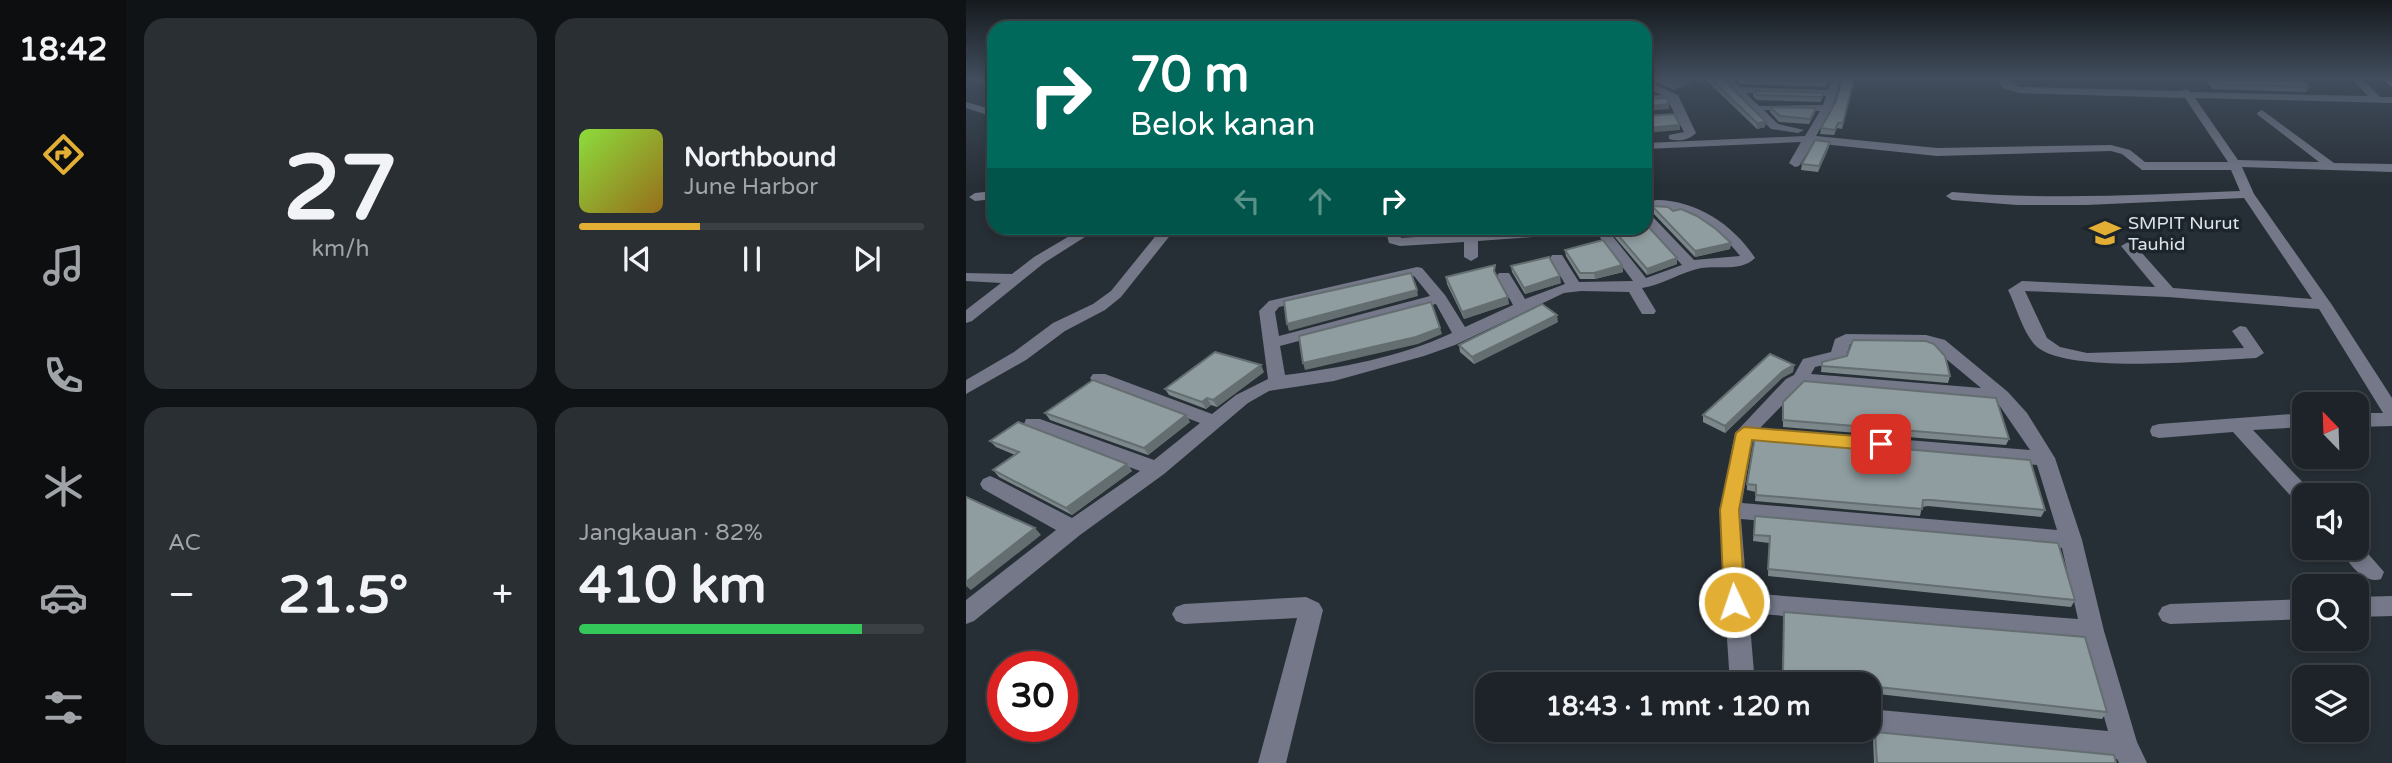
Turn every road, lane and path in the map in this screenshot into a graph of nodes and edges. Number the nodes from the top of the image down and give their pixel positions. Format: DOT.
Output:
graph roads {
  1 [pos="1673,115"];
  2 [pos="1763,115"];
  3 [pos="1824,115"];
  4 [pos="2206,115"];
  5 [pos="2264,115"];
  6 [pos="1834,133"];
  7 [pos="1812,135"];
  8 [pos="1652,138"];
  9 [pos="1652,146"];
  10 [pos="1973,151"];
  11 [pos="1795,163"];
  12 [pos="1979,164"];
  13 [pos="2234,165"];
  14 [pos="2330,165"];
  15 [pos="2392,168"];
  16 [pos="2248,194"];
  17 [pos="987,196"];
  18 [pos="1952,196"];
  19 [pos="975,197"];
  20 [pos="1652,205"];
  21 [pos="1652,224"];
  22 [pos="1080,235"];
  23 [pos="1163,235"];
  24 [pos="1393,235"];
  25 [pos="1502,235"];
  26 [pos="1604,235"];
  27 [pos="1471,237"];
  28 [pos="2128,246"];
  29 [pos="1471,257"];
  30 [pos="1557,258"];
  31 [pos="1691,266"];
  32 [pos="1504,276"];
  33 [pos="966,277"];
  34 [pos="1016,279"];
  35 [pos="1638,285"];
  36 [pos="1574,286"];
  37 [pos="2168,292"];
  38 [pos="1440,298"];
  39 [pos="1521,305"];
  40 [pos="2324,305"];
  41 [pos="1648,311"];
  42 [pos="966,318"];
  43 [pos="2239,331"];
  44 [pos="1461,335"];
  45 [pos="1270,343"];
  46 [pos="1099,378"];
  47 [pos="1800,379"];
  48 [pos="1277,382"];
  49 [pos="967,387"];
  50 [pos="2002,396"];
  51 [pos="2392,414"];
  52 [pos="2392,419"];
  53 [pos="2370,420"];
  54 [pos="2292,421"];
  55 [pos="1216,422"];
  56 [pos="1033,424"];
  57 [pos="2237,425"];
  58 [pos="2159,431"];
  59 [pos="1744,433"];
  60 [pos="2045,458"];
  61 [pos="1157,469"];
  62 [pos="990,484"];
  63 [pos="2292,484"];
  64 [pos="1730,510"];
  65 [pos="1073,529"];
  66 [pos="2071,540"];
  67 [pos="2362,560"];
  68 [pos="2373,572"];
  69 [pos="1734,602"];
  70 [pos="2392,606"];
  71 [pos="2369,607"];
  72 [pos="2292,609"];
  73 [pos="966,613"];
  74 [pos="1184,614"];
  75 [pos="2170,614"];
  76 [pos="2092,631"];
  77 [pos="1741,672"];
  78 [pos="1881,724"];
  79 [pos="2129,755"];
  80 [pos="1272,763"];
  1 -- 8 [label="street"];
  2 -- 7 [label="street"];
  3 -- 7 [label="street"];
  4 -- 13 [label="street"];
  5 -- 14 [label="street"];
  6 -- 7 [label="street"];
  7 -- 9 [label="street"];
  7 -- 10 [label="street"];
  7 -- 11 [label="street"];
  10 -- 12 [label="street"];
  10 -- 13 [label="street"];
  13 -- 14 [label="street"];
  13 -- 16 [label="street"];
  14 -- 15 [label="street"];
  16 -- 18 [label="street"];
  16 -- 40 [label="street"];
  17 -- 19 [label="street"];
  20 -- 31 [label="street"];
  21 -- 31 [label="street"];
  22 -- 34 [label="street"];
  23 -- 49 [label="street"];
  24 -- 27 [label="street"];
  25 -- 27 [label="street"];
  26 -- 35 [label="street"];
  27 -- 29 [label="street"];
  28 -- 37 [label="street"];
  30 -- 36 [label="street"];
  31 -- 35 [label="street"];
  32 -- 39 [label="street"];
  33 -- 34 [label="street"];
  34 -- 42 [label="street"];
  35 -- 36 [label="street"];
  35 -- 41 [label="street"];
  36 -- 39 [label="street"];
  37 -- 40 [label="street"];
  37 -- 43 [label="street"];
  38 -- 44 [label="street"];
  38 -- 45 [label="street"];
  38 -- 45 [label="street"];
  39 -- 44 [label="street"];
  40 -- 51 [label="street"];
  44 -- 48 [label="street"];
  45 -- 48 [label="street"];
  46 -- 55 [label="street"];
  47 -- 50 [label="street"];
  47 -- 50 [label="street"];
  47 -- 59 [label="street"];
  48 -- 55 [label="street"];
  50 -- 60 [label="street"];
  52 -- 53 [label="street"];
  54 -- 57 [label="street"];
  55 -- 61 [label="street"];
  56 -- 61 [label="street"];
  57 -- 58 [label="street"];
  57 -- 63 [label="street"];
  59 -- 60 [label="street"];
  59 -- 64 [label="street"];
  60 -- 66 [label="street"];
  61 -- 65 [label="street"];
  62 -- 65 [label="street"];
  64 -- 66 [label="street"];
  64 -- 69 [label="street"];
  65 -- 73 [label="street"];
  66 -- 76 [label="street"];
  67 -- 68 [label="street"];
  69 -- 76 [label="street"];
  69 -- 77 [label="street"];
  70 -- 71 [label="street"];
  72 -- 75 [label="street"];
  74 -- 80 [label="street"];
  76 -- 79 [label="street"];
  78 -- 79 [label="street"];
}
